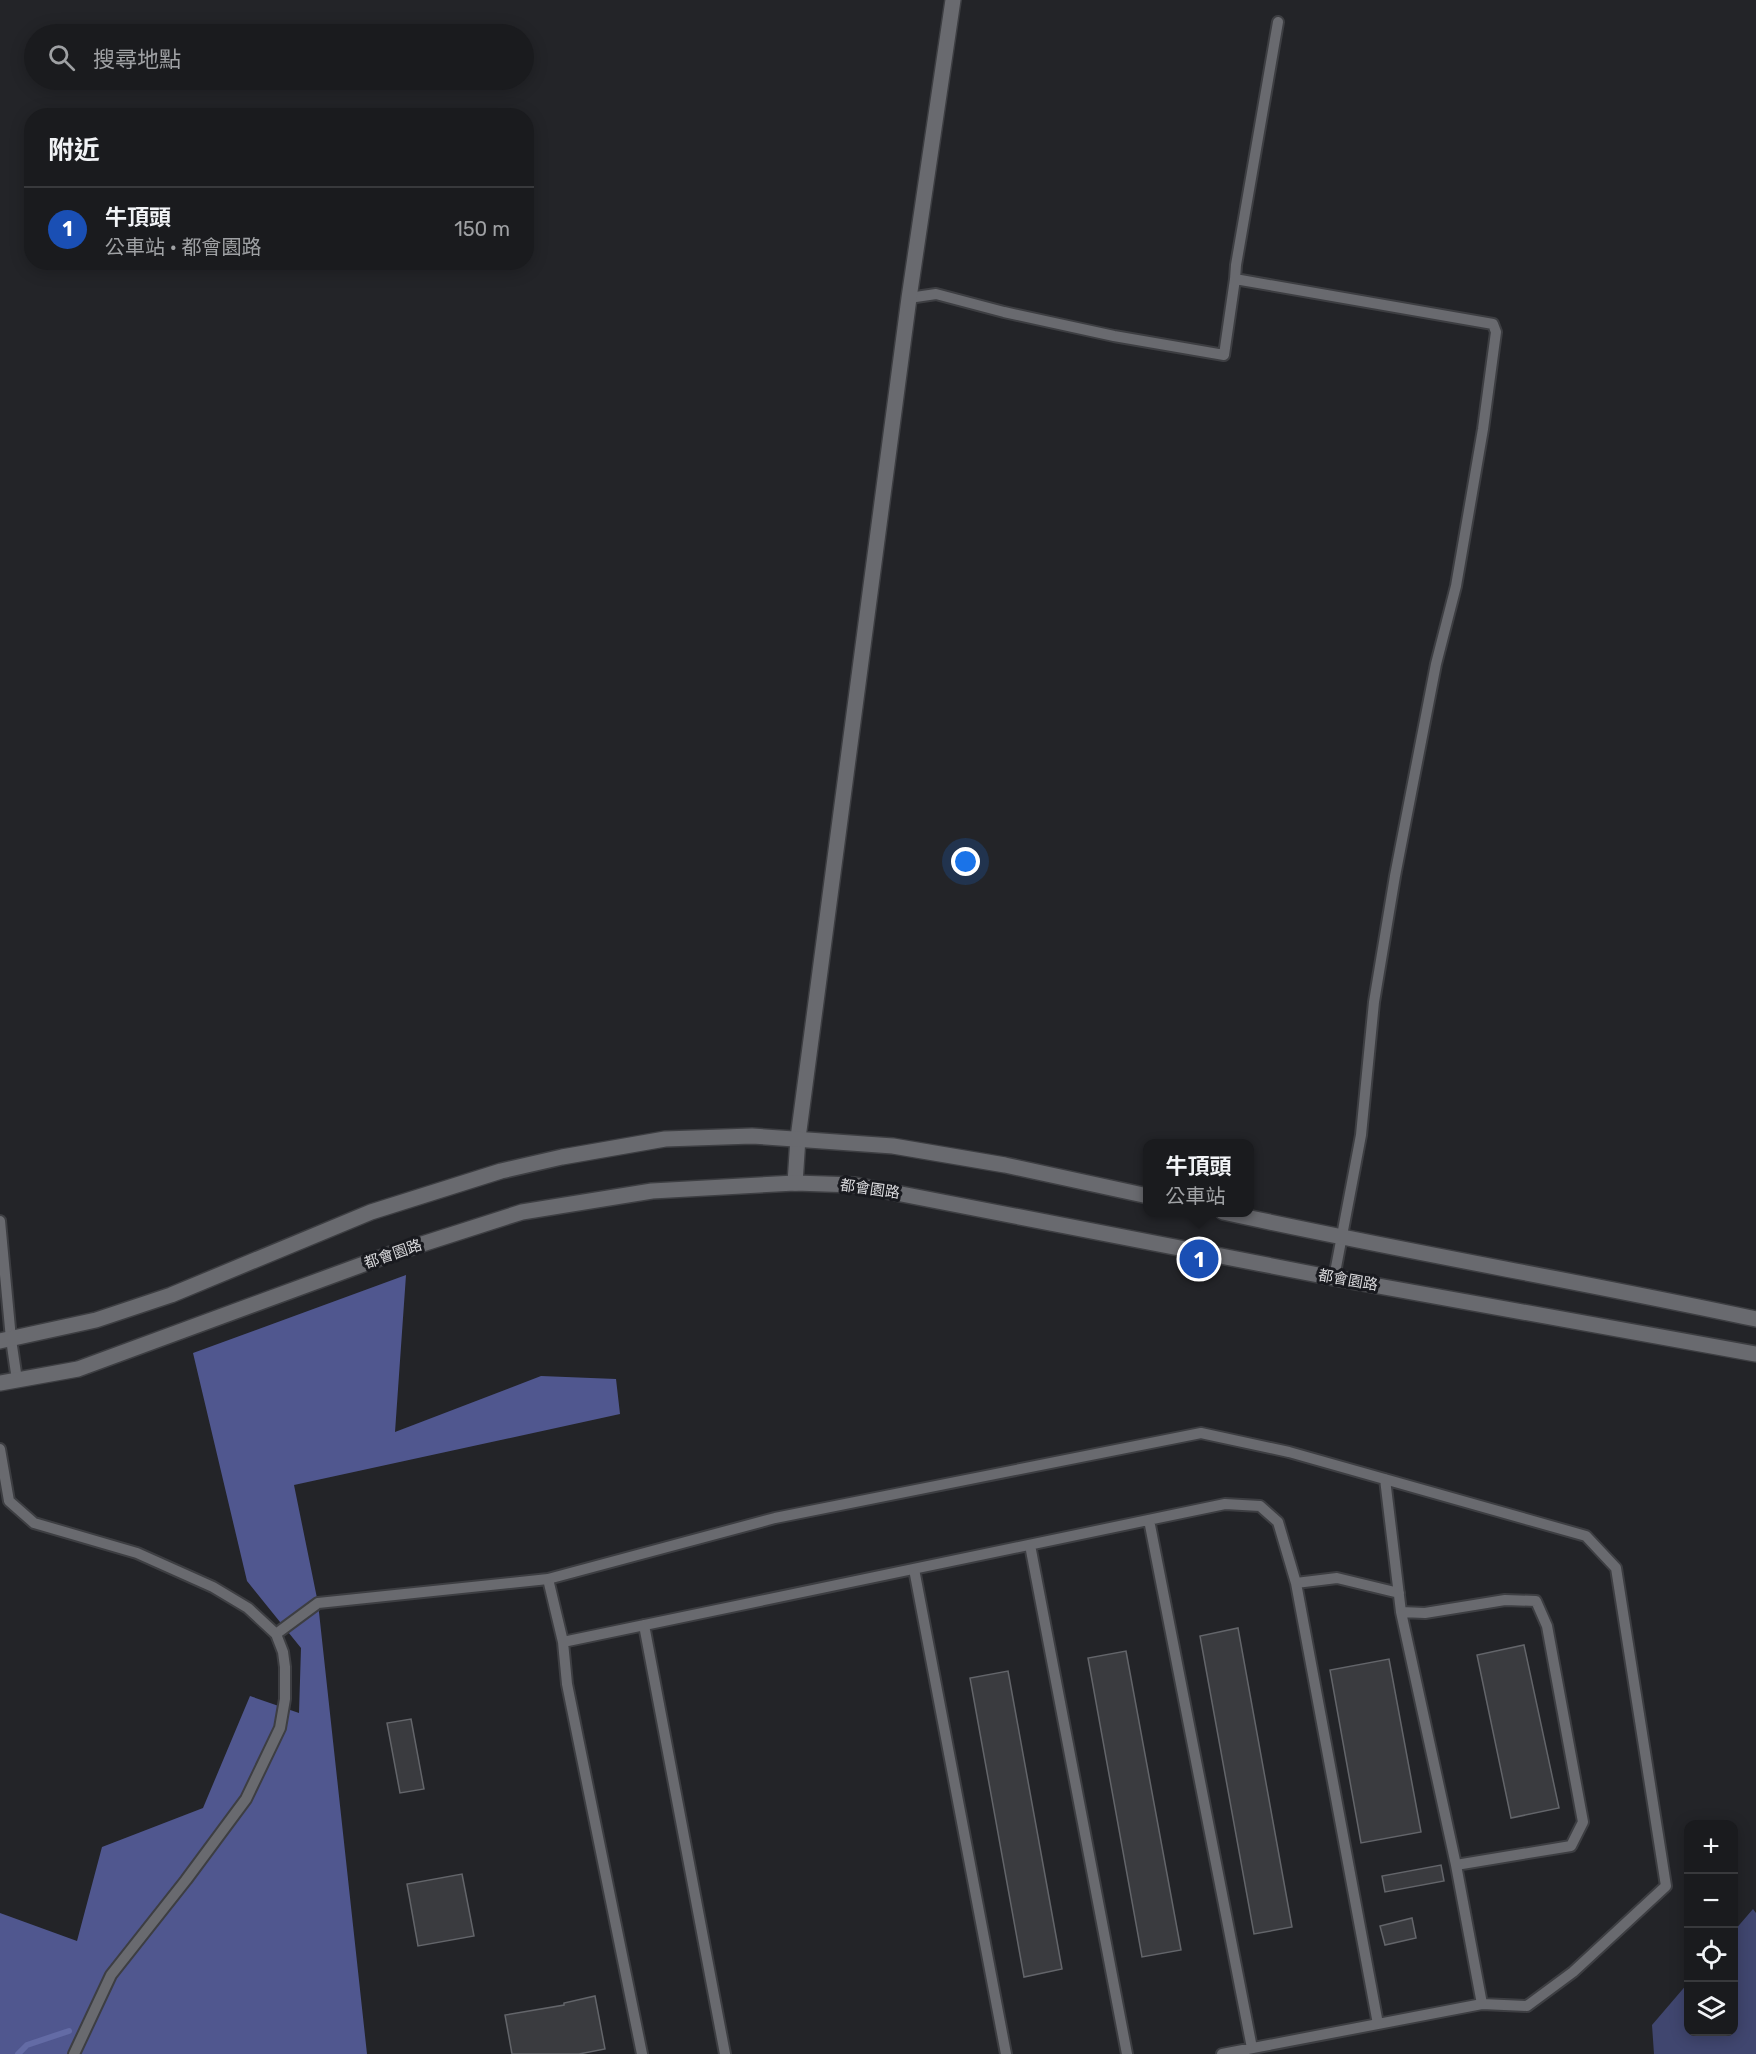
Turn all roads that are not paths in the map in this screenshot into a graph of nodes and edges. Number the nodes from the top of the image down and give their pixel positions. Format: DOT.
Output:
graph roads {
  1 [pos="953,0"];
  2 [pos="1278,21"];
  3 [pos="1236,279"];
  4 [pos="909,298"];
  5 [pos="798,1138"];
  6 [pos="795,1183"];
  7 [pos="1143,1195"];
  8 [pos="1245,1217"];
  9 [pos="0,1221"];
  10 [pos="1343,1239"];
  11 [pos="1334,1278"];
  12 [pos="1756,1319"];
  13 [pos="5,1340"];
  14 [pos="1756,1354"];
  15 [pos="17,1380"];
  16 [pos="0,1383"];
  17 [pos="0,1449"];
  18 [pos="1385,1479"];
  19 [pos="1149,1520"];
  20 [pos="1030,1545"];
  21 [pos="914,1569"];
  22 [pos="548,1579"];
  23 [pos="1296,1583"];
  24 [pos="1399,1593"];
  25 [pos="1401,1612"];
  26 [pos="644,1625"];
  27 [pos="276,1634"];
  28 [pos="563,1642"];
  29 [pos="1456,1865"];
  30 [pos="1482,2004"];
  31 [pos="1378,2024"];
  32 [pos="1251,2048"];
  33 [pos="74,2054"];
  34 [pos="642,2054"];
  35 [pos="725,2054"];
  36 [pos="1006,2054"];
  37 [pos="1127,2054"];
  38 [pos="1222,2054"];
  1 -- 4 [label="street"];
  2 -- 3 [label="lane"];
  3 -- 4 [label="lane"];
  3 -- 10 [label="lane"];
  4 -- 5 [label="street"];
  5 -- 6 [label="street"];
  5 -- 7 [label="street"];
  5 -- 13 [label="street"];
  6 -- 11 [label="street, 都會園路"];
  6 -- 15 [label="street, 都會園路"];
  8 -- 10 [label="street"];
  9 -- 13 [label="lane"];
  10 -- 11 [label="lane"];
  10 -- 12 [label="street"];
  11 -- 14 [label="street, 都會園路"];
  13 -- 15 [label="lane"];
  15 -- 16 [label="street, 都會園路"];
  17 -- 27 [label="lane"];
  18 -- 22 [label="lane"];
  18 -- 24 [label="lane"];
  18 -- 30 [label="lane"];
  19 -- 20 [label="lane"];
  19 -- 23 [label="lane"];
  19 -- 32 [label="lane"];
  20 -- 21 [label="lane"];
  20 -- 37 [label="lane"];
  21 -- 26 [label="lane"];
  21 -- 36 [label="lane"];
  22 -- 27 [label="lane"];
  22 -- 28 [label="lane"];
  23 -- 24 [label="lane"];
  23 -- 31 [label="lane"];
  24 -- 25 [label="lane"];
  25 -- 29 [label="lane"];
  25 -- 29 [label="lane"];
  26 -- 28 [label="lane"];
  26 -- 35 [label="lane"];
  27 -- 33 [label="lane"];
  28 -- 34 [label="lane"];
  29 -- 30 [label="lane"];
  30 -- 31 [label="lane"];
  31 -- 32 [label="lane"];
  32 -- 38 [label="lane"];
}
